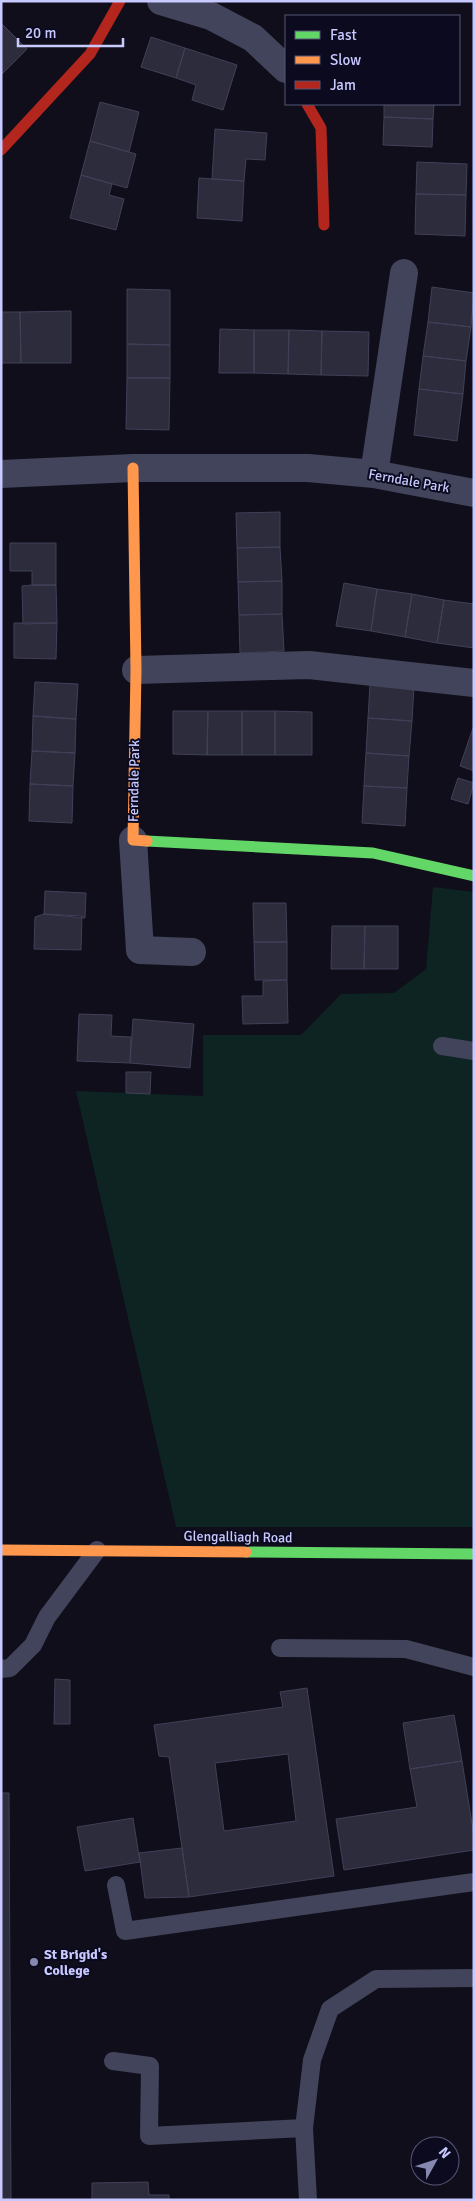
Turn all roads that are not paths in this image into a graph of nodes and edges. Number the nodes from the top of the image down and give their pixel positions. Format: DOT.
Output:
graph roads {
  1 [pos="120,1"];
  2 [pos="161,1"];
  3 [pos="285,67"];
  4 [pos="308,105"];
  5 [pos="1,150"];
  6 [pos="324,226"];
  7 [pos="404,273"];
  8 [pos="133,468"];
  9 [pos="1,474"];
  10 [pos="374,474"];
  11 [pos="474,493"];
  12 [pos="136,670"];
  13 [pos="474,683"];
  14 [pos="133,840"];
  15 [pos="474,876"];
  16 [pos="192,952"];
  17 [pos="442,1046"];
  18 [pos="474,1051"];
  19 [pos="1,1550"];
  20 [pos="97,1550"];
  21 [pos="474,1554"];
  22 [pos="280,1648"];
  23 [pos="474,1667"];
  24 [pos="1,1669"];
  25 [pos="474,1882"];
  26 [pos="116,1885"];
  27 [pos="474,1978"];
  28 [pos="113,2061"];
  29 [pos="304,2128"];
  30 [pos="308,2200"];
  1 -- 5 [label="street"];
  2 -- 3 [label="street"];
  4 -- 6 [label="street"];
  7 -- 10 [label="street"];
  8 -- 9 [label="street, Ferndale Park"];
  8 -- 10 [label="street, Ferndale Park"];
  8 -- 12 [label="street, Ferndale Park"];
  10 -- 11 [label="street, Ferndale Park"];
  12 -- 13 [label="street"];
  12 -- 14 [label="street, Ferndale Park"];
  14 -- 15 [label="street, Ferndale Park"];
  14 -- 16 [label="street"];
  17 -- 18 [label="lane"];
  19 -- 20 [label="street, Glengalliagh Road"];
  20 -- 21 [label="street, Glengalliagh Road"];
  20 -- 24 [label="lane"];
  22 -- 23 [label="lane"];
  25 -- 26 [label="lane"];
  27 -- 29 [label="lane"];
  28 -- 29 [label="lane"];
  29 -- 30 [label="lane"];
}
